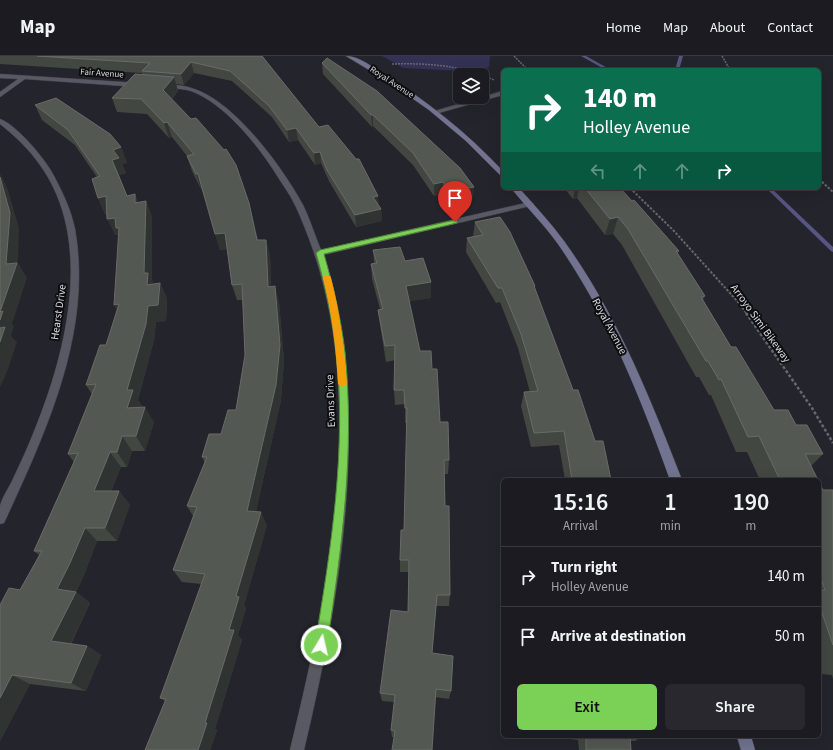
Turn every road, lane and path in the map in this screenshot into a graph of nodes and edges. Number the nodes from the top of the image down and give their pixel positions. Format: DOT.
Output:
graph roads {
  1 [pos="349,56"];
  2 [pos="514,56"];
  3 [pos="722,56"];
  4 [pos="392,64"];
  5 [pos="526,68"];
  6 [pos="729,68"];
  7 [pos="0,76"];
  8 [pos="23,78"];
  9 [pos="496,82"];
  10 [pos="145,85"];
  11 [pos="160,86"];
  12 [pos="501,94"];
  13 [pos="0,95"];
  14 [pos="435,112"];
  15 [pos="0,121"];
  16 [pos="501,173"];
  17 [pos="821,181"];
  18 [pos="517,190"];
  19 [pos="632,190"];
  20 [pos="833,192"];
  21 [pos="530,204"];
  22 [pos="320,253"];
  23 [pos="833,443"];
  24 [pos="675,478"];
  25 [pos="0,519"];
  26 [pos="745,738"];
  27 [pos="296,750"];
  28 [pos="748,750"];
  1 -- 14 [label="main road, Royal Avenue"];
  2 -- 5 [label="path"];
  3 -- 6 [label="path"];
  4 -- 9 [label="path"];
  7 -- 8 [label="street, Fair Avenue"];
  8 -- 10 [label="street, Fair Avenue"];
  8 -- 13 [label="street"];
  11 -- 22 [label="street, Evans Drive"];
  12 -- 14 [label="street"];
  14 -- 16 [label="main road, Royal Avenue"];
  15 -- 25 [label="street, Hearst Drive"];
  17 -- 20 [label="path"];
  18 -- 21 [label="main road, Royal Avenue"];
  19 -- 23 [label="path, Arroyo Simi Bikeway"];
  21 -- 22 [label="street"];
  21 -- 24 [label="main road, Royal Avenue"];
  22 -- 27 [label="street, Evans Drive"];
  26 -- 28 [label="main road"];
}
